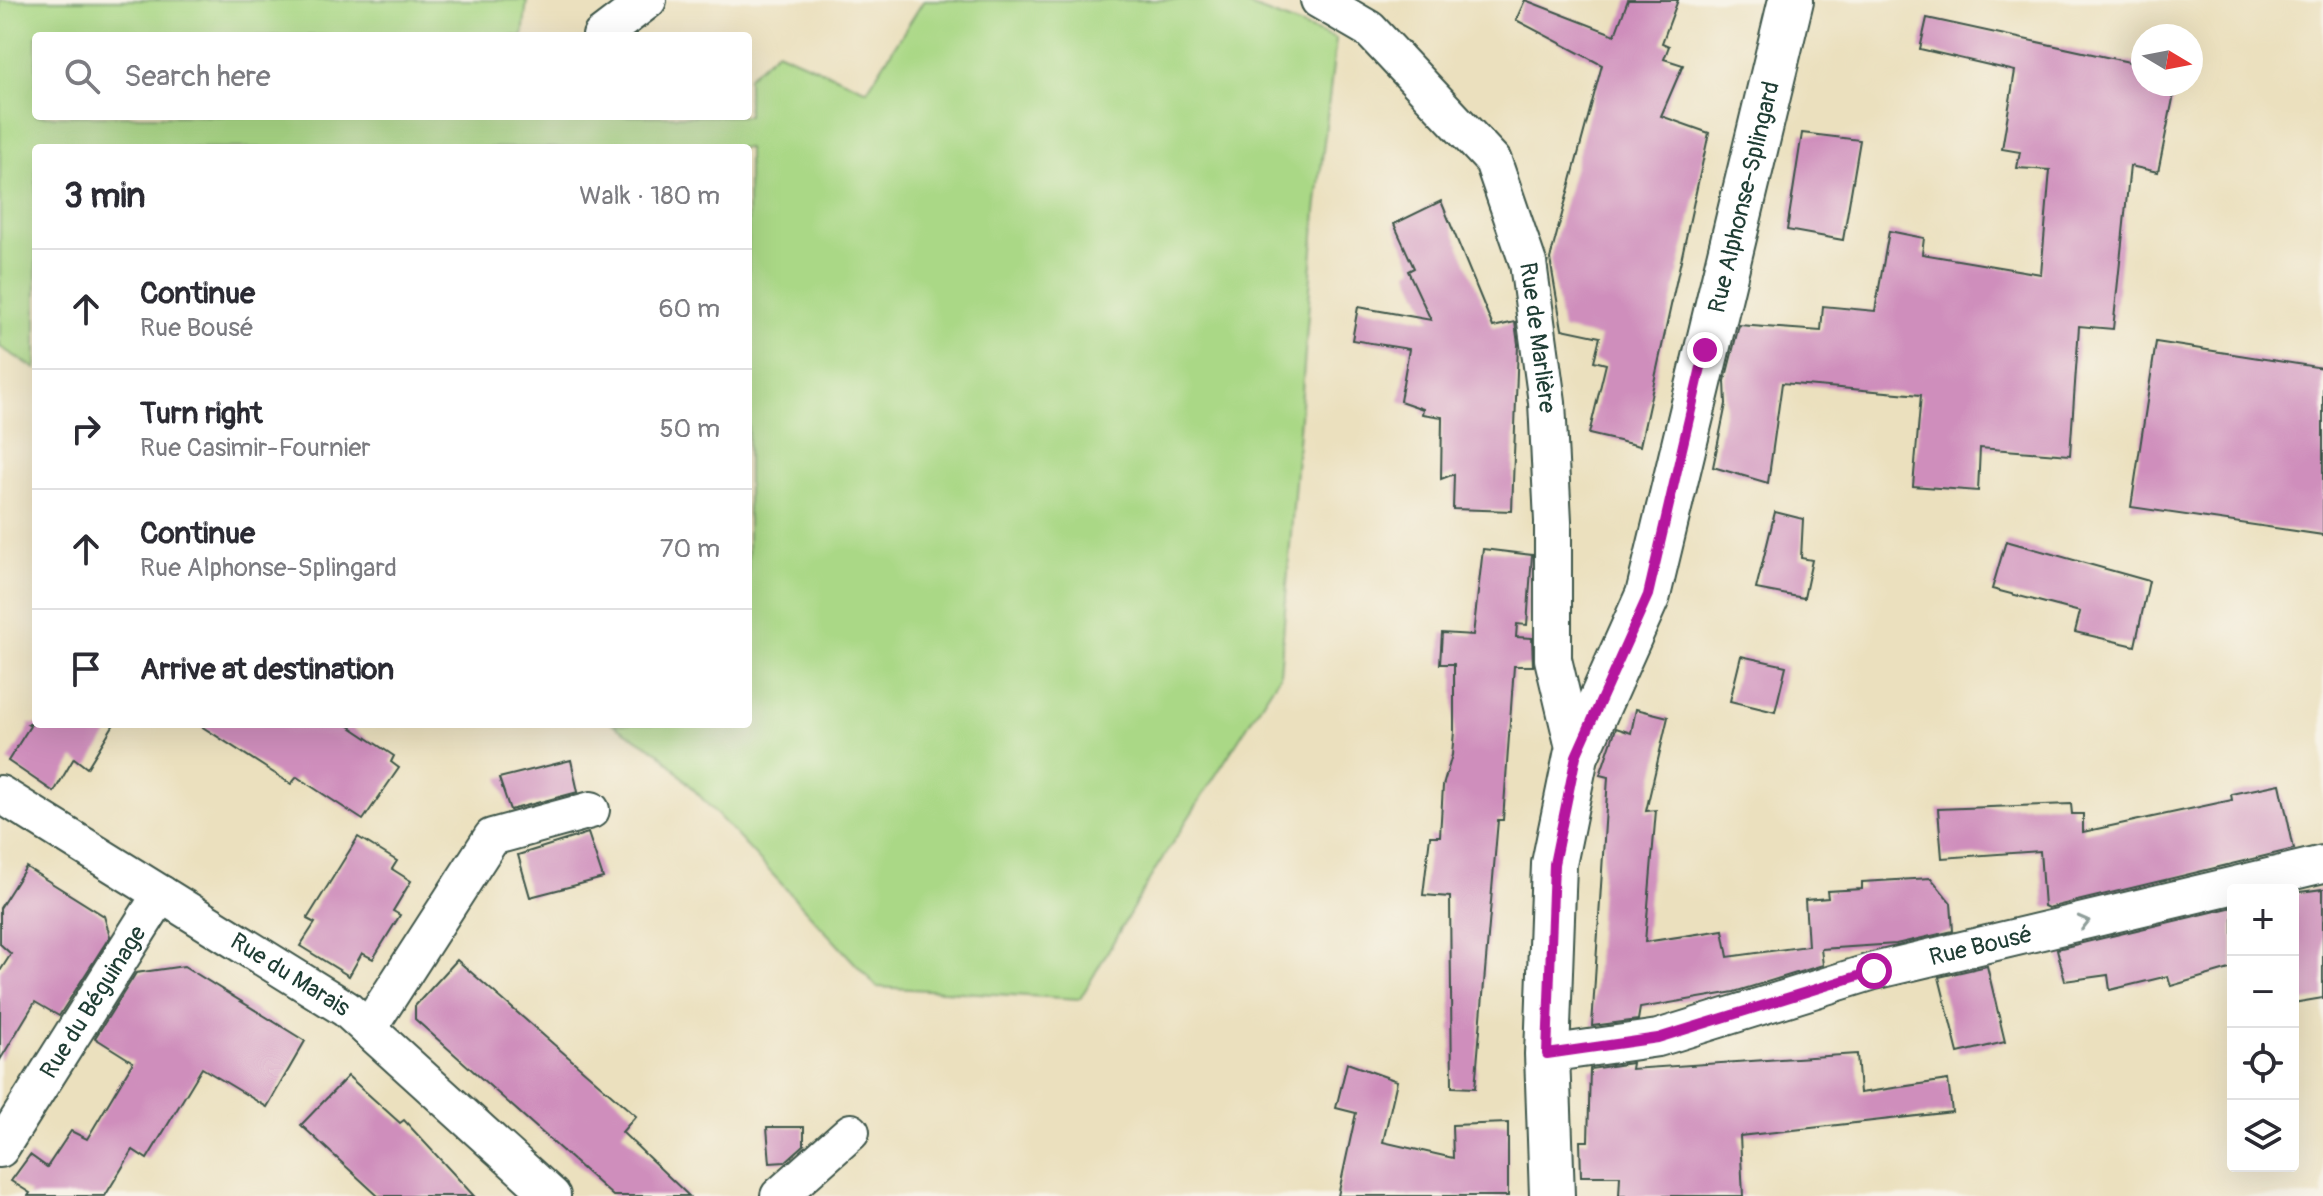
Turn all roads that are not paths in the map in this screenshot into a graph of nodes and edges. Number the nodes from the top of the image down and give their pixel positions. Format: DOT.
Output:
graph roads {
  1 [pos="648,0"];
  2 [pos="1319,0"];
  3 [pos="1791,0"];
  4 [pos="606,32"];
  5 [pos="1576,756"];
  6 [pos="0,794"];
  7 [pos="591,810"];
  8 [pos="2323,864"];
  9 [pos="161,894"];
  10 [pos="368,1029"];
  11 [pos="1547,1054"];
  12 [pos="851,1132"];
  13 [pos="0,1149"];
  14 [pos="552,1196"];
  15 [pos="779,1196"];
  16 [pos="1552,1196"];
  1 -- 4 [label="street"];
  2 -- 5 [label="street, Rue de Marlière"];
  3 -- 5 [label="street, Rue Alphonse-Splingard"];
  5 -- 11 [label="street, Rue Alphonse-Splingard"];
  6 -- 9 [label="street, Rue du Marais"];
  7 -- 10 [label="street"];
  11 -- 8 [label="street, Rue Bousé, one-way"];
  9 -- 10 [label="street, Rue du Marais"];
  9 -- 13 [label="street, Rue du Béguinage"];
  10 -- 14 [label="street, Rue du Marais"];
  11 -- 16 [label="street, Rue Alphonse-Splingard"];
  12 -- 15 [label="street"];
}
